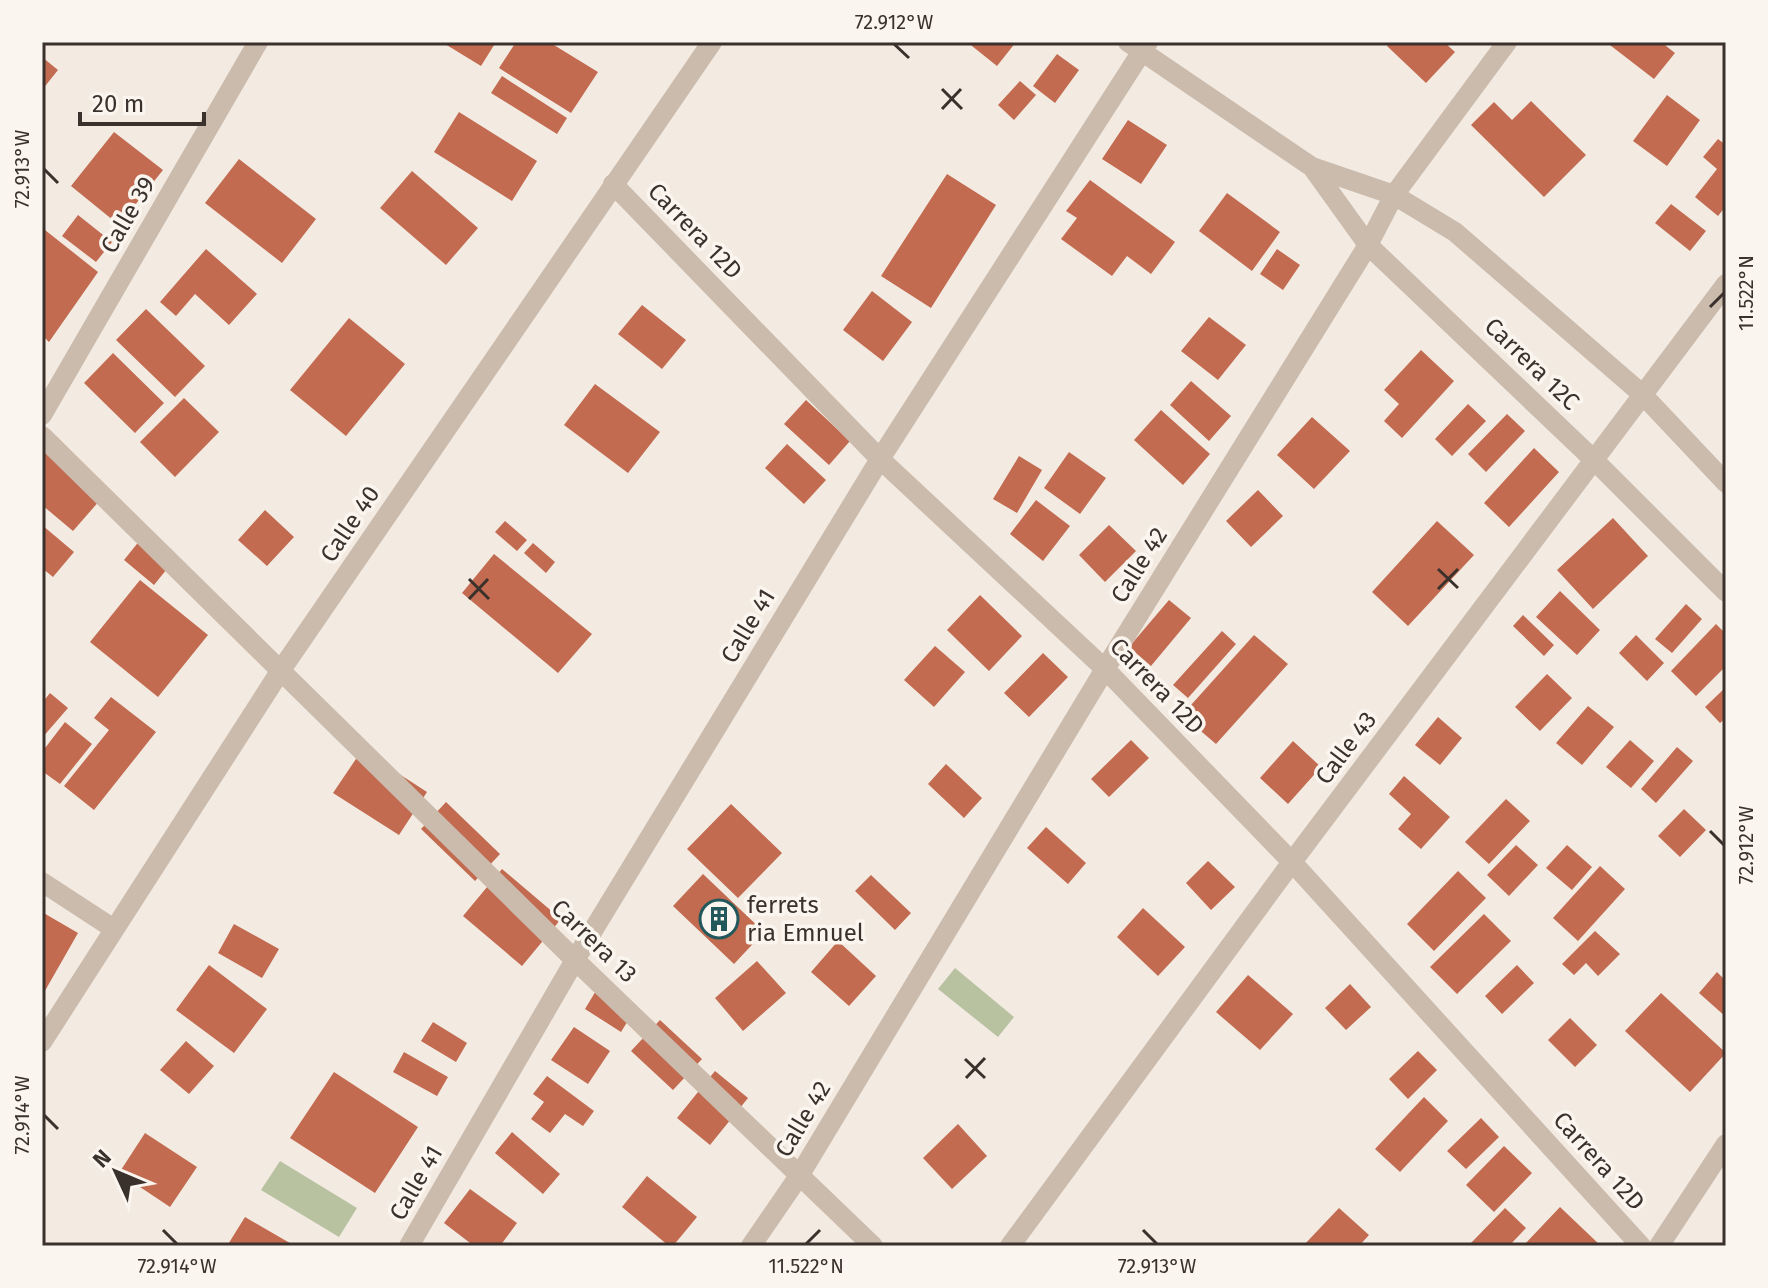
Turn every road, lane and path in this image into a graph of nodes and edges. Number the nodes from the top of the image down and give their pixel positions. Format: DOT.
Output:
graph roads {
  1 [pos="258,42"];
  2 [pos="712,42"];
  3 [pos="1507,42"];
  4 [pos="1139,45"];
  5 [pos="1312,167"];
  6 [pos="613,184"];
  7 [pos="1394,195"];
  8 [pos="1368,245"];
  9 [pos="1726,284"];
  10 [pos="1642,394"];
  11 [pos="42,415"];
  12 [pos="42,436"];
  13 [pos="880,459"];
  14 [pos="1594,460"];
  15 [pos="1726,483"];
  16 [pos="1726,592"];
  17 [pos="1105,669"];
  18 [pos="281,670"];
  19 [pos="1292,862"];
  20 [pos="42,882"];
  21 [pos="114,929"];
  22 [pos="575,960"];
  23 [pos="42,1042"];
  24 [pos="1726,1144"];
  25 [pos="799,1176"];
  26 [pos="409,1246"];
  27 [pos="751,1246"];
  28 [pos="873,1246"];
  29 [pos="1010,1246"];
  30 [pos="1641,1246"];
  31 [pos="1659,1246"];
  1 -- 11 [label="street, Calle 39"];
  2 -- 6 [label="street, Calle 40"];
  3 -- 7 [label="street, Calle 42"];
  4 -- 5 [label="street, Carrera 12C"];
  4 -- 13 [label="street, Calle 41"];
  5 -- 7 [label="street, Carrera 12C"];
  5 -- 8 [label="street, Carrera 12C"];
  6 -- 13 [label="street, Carrera 12D"];
  6 -- 18 [label="street, Calle 40"];
  7 -- 8 [label="street, Calle 42"];
  7 -- 10 [label="street, Carrera 12C"];
  8 -- 14 [label="street, Carrera 12C"];
  8 -- 17 [label="street, Calle 42"];
  9 -- 10 [label="street, Calle 43"];
  10 -- 14 [label="street, Calle 43"];
  10 -- 15 [label="street, Carrera 12C"];
  12 -- 18 [label="street, Carrera 13"];
  13 -- 17 [label="street, Carrera 12D"];
  13 -- 22 [label="street, Calle 41"];
  14 -- 16 [label="street, Carrera 12C"];
  14 -- 19 [label="street, Calle 43"];
  17 -- 19 [label="street, Carrera 12D"];
  17 -- 25 [label="street, Calle 42"];
  18 -- 21 [label="street, Calle 40"];
  18 -- 22 [label="street, Carrera 13"];
  19 -- 29 [label="street, Calle 43"];
  19 -- 30 [label="street, Carrera 12D"];
  20 -- 21 [label="street"];
  21 -- 23 [label="street, Calle 40"];
  22 -- 25 [label="street, Carrera 13"];
  22 -- 26 [label="street, Calle 41"];
  24 -- 31 [label="street"];
  25 -- 27 [label="street, Calle 42"];
  25 -- 28 [label="street, Carrera 13"];
}
